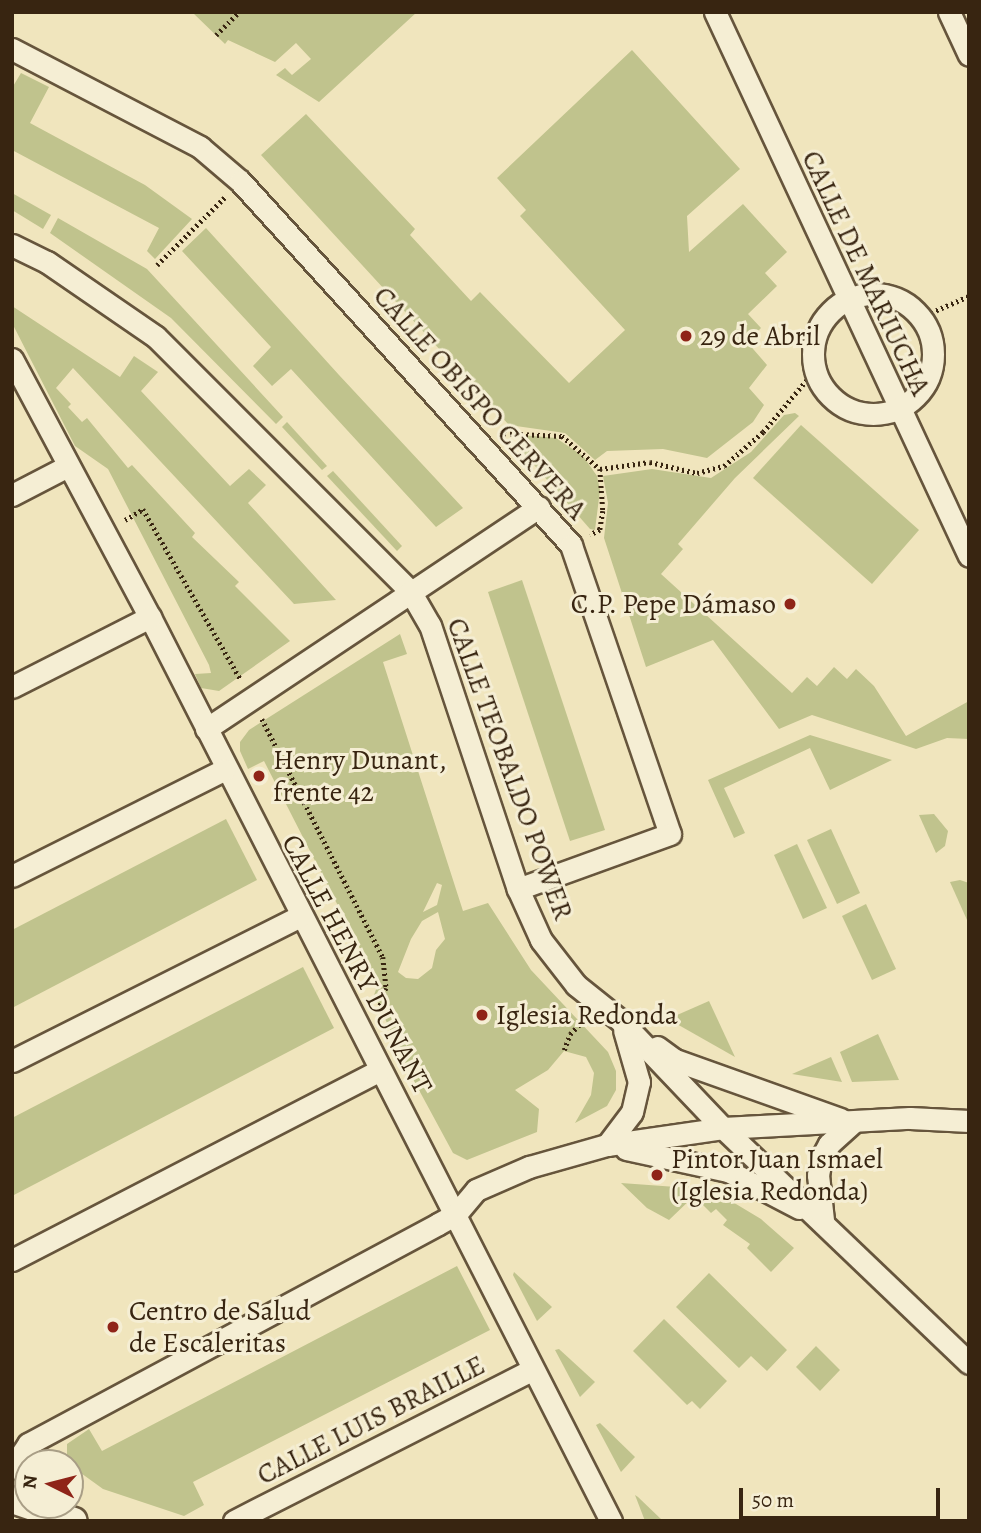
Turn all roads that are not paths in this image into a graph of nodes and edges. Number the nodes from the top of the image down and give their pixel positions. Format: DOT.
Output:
graph roads {
  1 [pos="715,12"];
  2 [pos="949,12"];
  3 [pos="12,49"];
  4 [pos="969,55"];
  5 [pos="12,245"];
  6 [pos="847,299"];
  7 [pos="12,359"];
  8 [pos="899,410"];
  9 [pos="68,466"];
  10 [pos="12,495"];
  11 [pos="539,507"];
  12 [pos="969,556"];
  13 [pos="410,591"];
  14 [pos="150,617"];
  15 [pos="12,687"];
  16 [pos="206,729"];
  17 [pos="224,769"];
  18 [pos="12,876"];
  19 [pos="519,889"];
  20 [pos="300,916"];
  21 [pos="621,1021"];
  22 [pos="12,1061"];
  23 [pos="380,1070"];
  24 [pos="969,1121"];
  25 [pos="852,1123"];
  26 [pos="723,1128"];
  27 [pos="607,1145"];
  28 [pos="456,1214"];
  29 [pos="823,1220"];
  30 [pos="12,1260"];
  31 [pos="969,1363"];
  32 [pos="533,1370"];
  33 [pos="12,1468"];
  34 [pos="12,1500"];
  35 [pos="609,1520"];
  36 [pos="74,1521"];
  37 [pos="234,1521"];
  1 -- 6 [label="street, CALLE DE MARIUCHA"];
  2 -- 4 [label="street"];
  3 -- 11 [label="street, CALLE OBISPO CERVERA"];
  5 -- 13 [label="street, CALLE TEOBALDO POWER"];
  6 -- 8 [label="street, CALLE DE MARIUCHA"];
  6 -- 8 [label="street"];
  6 -- 8 [label="street"];
  7 -- 9 [label="street, CALLE HENRY DUNANT"];
  8 -- 12 [label="street, CALLE DE MARIUCHA"];
  9 -- 10 [label="street"];
  9 -- 14 [label="street, CALLE HENRY DUNANT"];
  11 -- 13 [label="street"];
  11 -- 19 [label="street, CALLE OBISPO CERVERA"];
  13 -- 16 [label="street"];
  13 -- 19 [label="street, CALLE TEOBALDO POWER"];
  14 -- 15 [label="street"];
  14 -- 16 [label="street, CALLE HENRY DUNANT"];
  16 -- 17 [label="street, CALLE HENRY DUNANT"];
  17 -- 18 [label="street"];
  17 -- 20 [label="street, CALLE HENRY DUNANT"];
  19 -- 21 [label="street, CALLE TEOBALDO POWER"];
  20 -- 22 [label="street"];
  20 -- 23 [label="street, CALLE HENRY DUNANT"];
  21 -- 25 [label="street"];
  21 -- 26 [label="street, CALLE TEOBALDO POWER"];
  21 -- 27 [label="street"];
  23 -- 28 [label="street, CALLE HENRY DUNANT"];
  23 -- 30 [label="street"];
  24 -- 25 [label="street"];
  25 -- 26 [label="street"];
  25 -- 29 [label="street"];
  26 -- 27 [label="street"];
  26 -- 29 [label="street, CALLE TEOBALDO POWER"];
  27 -- 28 [label="street"];
  27 -- 29 [label="street"];
  28 -- 32 [label="street, CALLE HENRY DUNANT"];
  28 -- 33 [label="street"];
  29 -- 31 [label="street, CALLE TEOBALDO POWER"];
  32 -- 35 [label="street, CALLE HENRY DUNANT"];
  32 -- 37 [label="street, CALLE LUIS BRAILLE"];
  34 -- 36 [label="street"];
}
